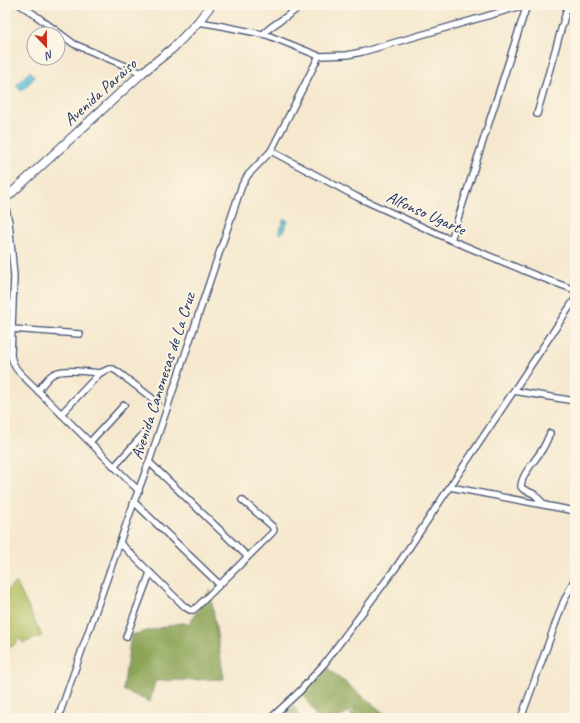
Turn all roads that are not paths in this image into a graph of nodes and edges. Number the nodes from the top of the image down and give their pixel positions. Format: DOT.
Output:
graph roads {
  1 [pos="20,5"];
  2 [pos="211,5"];
  3 [pos="303,5"];
  4 [pos="526,5"];
  5 [pos="568,5"];
  6 [pos="198,22"];
  7 [pos="263,34"];
  8 [pos="319,56"];
  9 [pos="142,73"];
  10 [pos="537,114"];
  11 [pos="271,151"];
  12 [pos="5,199"];
  13 [pos="5,205"];
  14 [pos="451,240"];
  15 [pos="575,290"];
  16 [pos="575,299"];
  17 [pos="12,329"];
  18 [pos="80,334"];
  19 [pos="100,373"];
  20 [pos="38,391"];
  21 [pos="514,391"];
  22 [pos="575,401"];
  23 [pos="157,402"];
  24 [pos="124,405"];
  25 [pos="61,414"];
  26 [pos="148,430"];
  27 [pos="550,433"];
  28 [pos="90,442"];
  29 [pos="150,462"];
  30 [pos="114,467"];
  31 [pos="450,487"];
  32 [pos="139,491"];
  33 [pos="242,500"];
  34 [pos="134,502"];
  35 [pos="545,505"];
  36 [pos="575,511"];
  37 [pos="120,543"];
  38 [pos="247,556"];
  39 [pos="150,573"];
  40 [pos="575,578"];
  41 [pos="219,584"];
  42 [pos="573,584"];
  43 [pos="126,637"];
  44 [pos="58,718"];
  45 [pos="271,718"];
  46 [pos="521,718"];
  1 -- 9 [label="street"];
  2 -- 6 [label="main road, Avenida Paraiso"];
  3 -- 7 [label="street"];
  4 -- 8 [label="street"];
  4 -- 14 [label="street"];
  5 -- 10 [label="street"];
  6 -- 7 [label="street"];
  6 -- 9 [label="main road, Avenida Paraiso"];
  7 -- 8 [label="street"];
  8 -- 11 [label="street, Avenida Canonesas de La Cruz"];
  9 -- 12 [label="main road, Avenida Paraiso"];
  11 -- 14 [label="street, Alfonso Ugarte"];
  11 -- 29 [label="street, Avenida Canonesas de La Cruz"];
  13 -- 17 [label="street"];
  14 -- 15 [label="street, Alfonso Ugarte"];
  16 -- 21 [label="street"];
  17 -- 18 [label="street"];
  17 -- 20 [label="street"];
  19 -- 20 [label="street"];
  19 -- 23 [label="street"];
  19 -- 25 [label="street"];
  20 -- 25 [label="street"];
  21 -- 22 [label="street"];
  21 -- 31 [label="street"];
  24 -- 28 [label="street"];
  25 -- 28 [label="street"];
  26 -- 30 [label="street"];
  27 -- 35 [label="street"];
  28 -- 30 [label="street"];
  29 -- 32 [label="street, Avenida Canonesas de La Cruz"];
  29 -- 38 [label="street"];
  30 -- 32 [label="street"];
  31 -- 35 [label="street"];
  31 -- 45 [label="street"];
  32 -- 34 [label="street, Avenida Canonesas de La Cruz"];
  33 -- 38 [label="street"];
  34 -- 37 [label="street, Avenida Canonesas de La Cruz"];
  34 -- 41 [label="street"];
  35 -- 36 [label="street"];
  37 -- 39 [label="street"];
  37 -- 44 [label="street, Avenida Canonesas de La Cruz"];
  38 -- 41 [label="street"];
  39 -- 41 [label="street"];
  39 -- 43 [label="street"];
  40 -- 42 [label="street"];
  42 -- 46 [label="street"];
}
